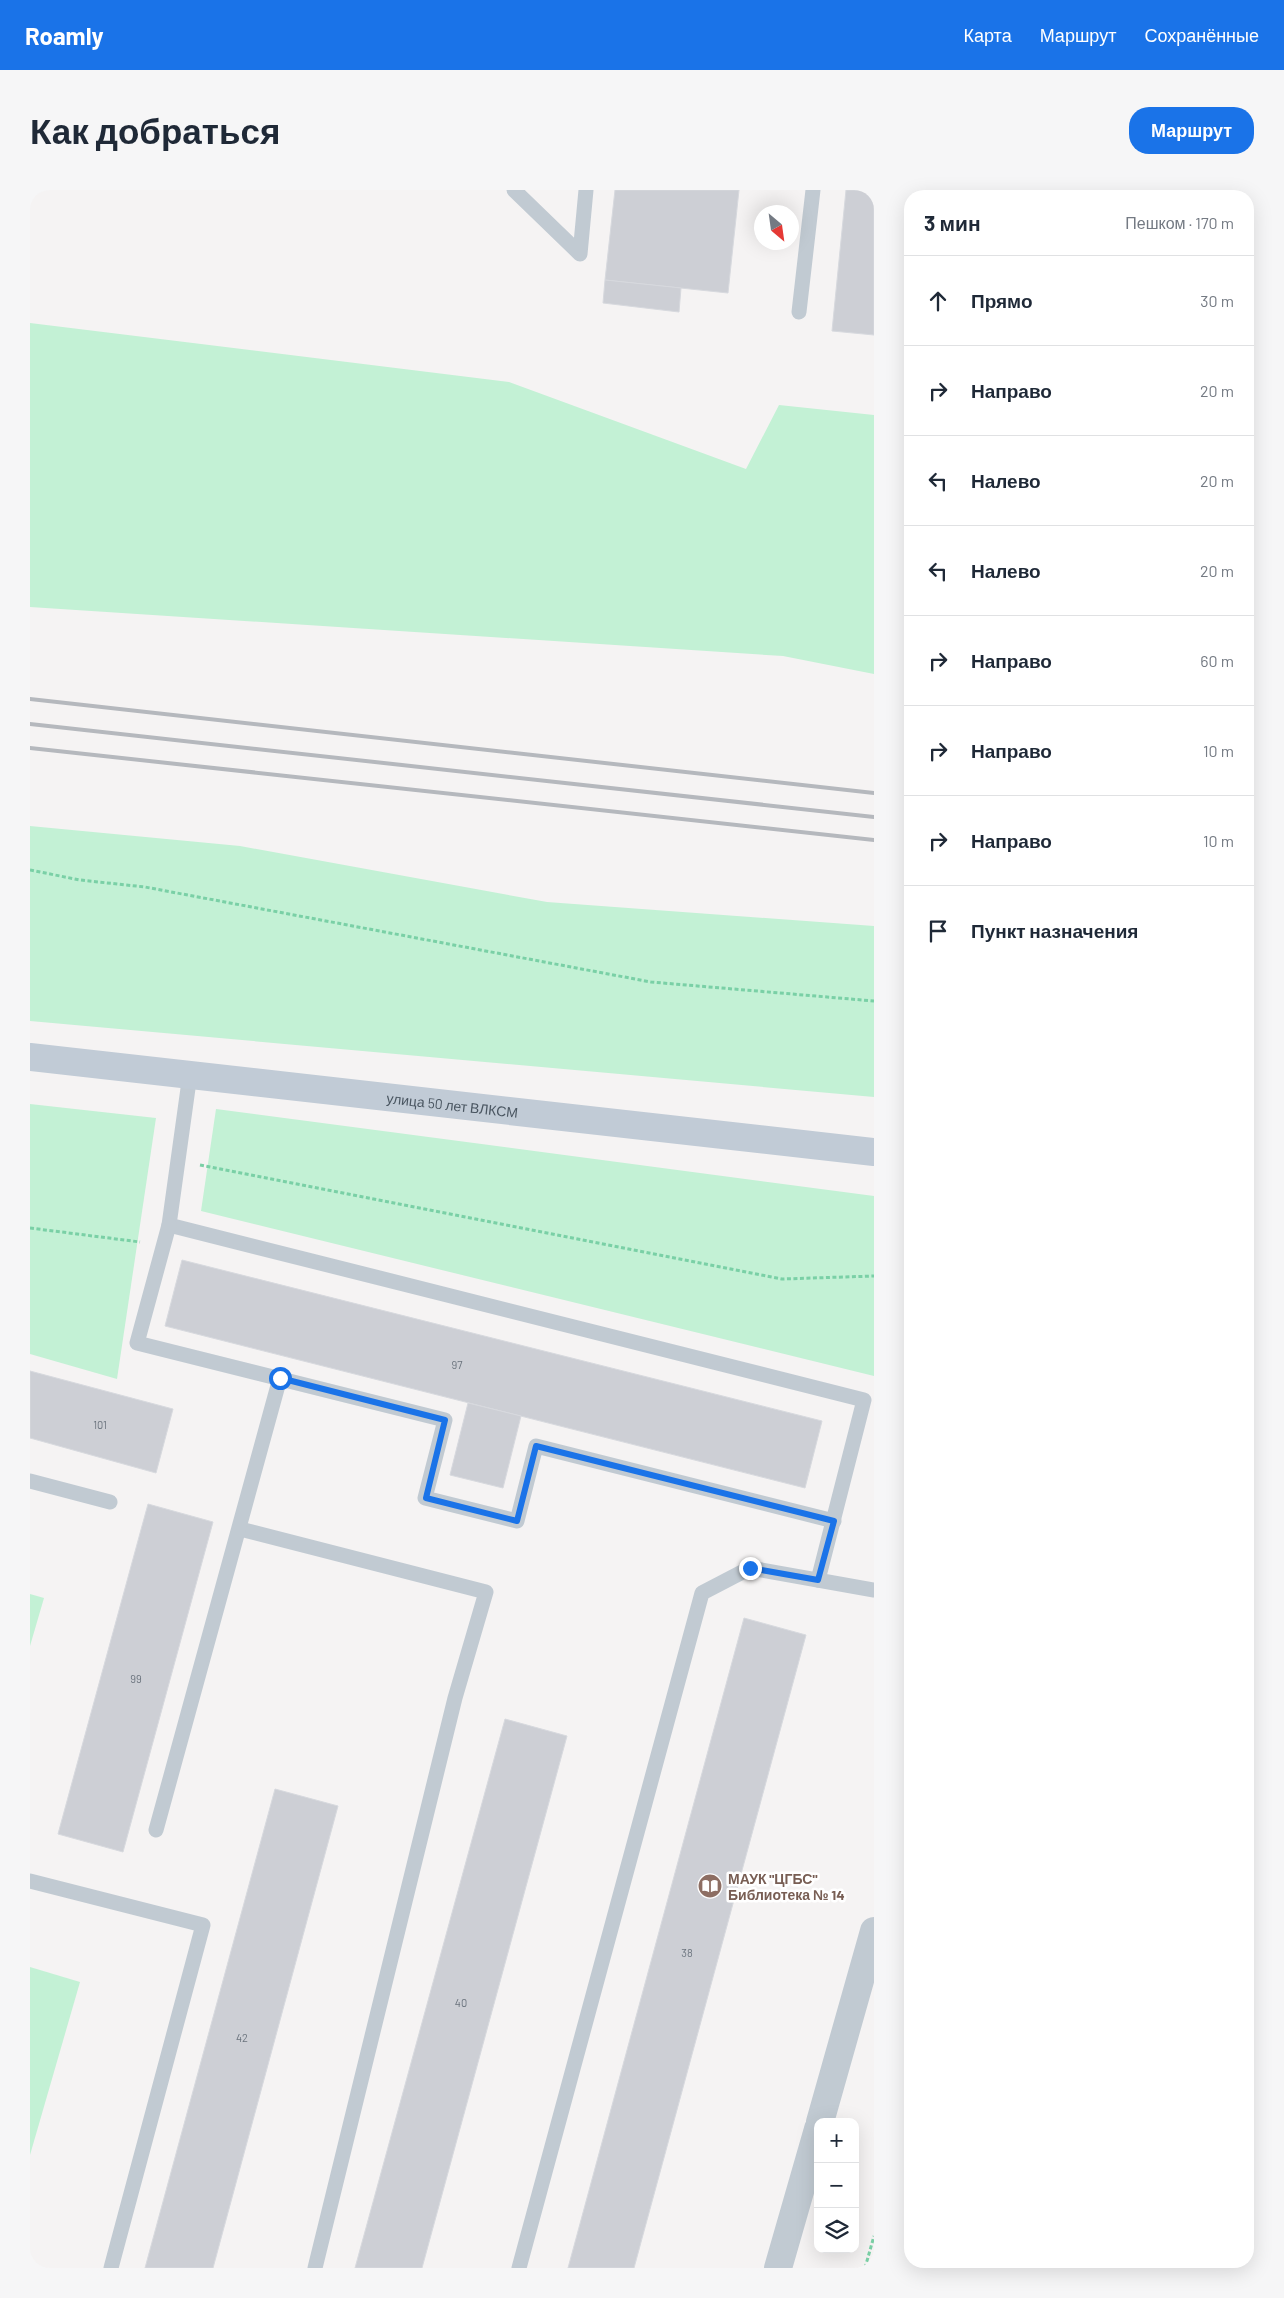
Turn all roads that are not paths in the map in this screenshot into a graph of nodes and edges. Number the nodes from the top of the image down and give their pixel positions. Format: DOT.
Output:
graph roads {
  1 [pos="514,190"];
  2 [pos="586,190"];
  3 [pos="813,190"];
  4 [pos="799,312"];
  5 [pos="30,1057"];
  6 [pos="190,1074"];
  7 [pos="874,1152"];
  8 [pos="169,1225"];
  9 [pos="280,1378"];
  10 [pos="30,1481"];
  11 [pos="110,1502"];
  12 [pos="834,1521"];
  13 [pos="240,1529"];
  14 [pos="818,1580"];
  15 [pos="874,1590"];
  16 [pos="156,1830"];
  17 [pos="30,1881"];
  18 [pos="874,1931"];
  19 [pos="821,2118"];
  20 [pos="814,2142"];
  21 [pos="111,2268"];
  22 [pos="315,2268"];
  23 [pos="518,2268"];
  24 [pos="778,2268"];
  1 -- 2 [label="lane"];
  3 -- 4 [label="lane"];
  5 -- 6 [label="street, улица 50 лет ВЛКСМ"];
  6 -- 7 [label="street, улица 50 лет ВЛКСМ"];
  6 -- 8 [label="lane"];
  8 -- 9 [label="lane"];
  8 -- 12 [label="lane"];
  9 -- 12 [label="lane"];
  9 -- 13 [label="lane"];
  10 -- 11 [label="lane"];
  12 -- 14 [label="lane"];
  13 -- 16 [label="lane"];
  13 -- 22 [label="lane"];
  14 -- 15 [label="lane"];
  14 -- 23 [label="lane"];
  17 -- 21 [label="lane"];
  18 -- 19 [label="street"];
  20 -- 24 [label="street"];
}
